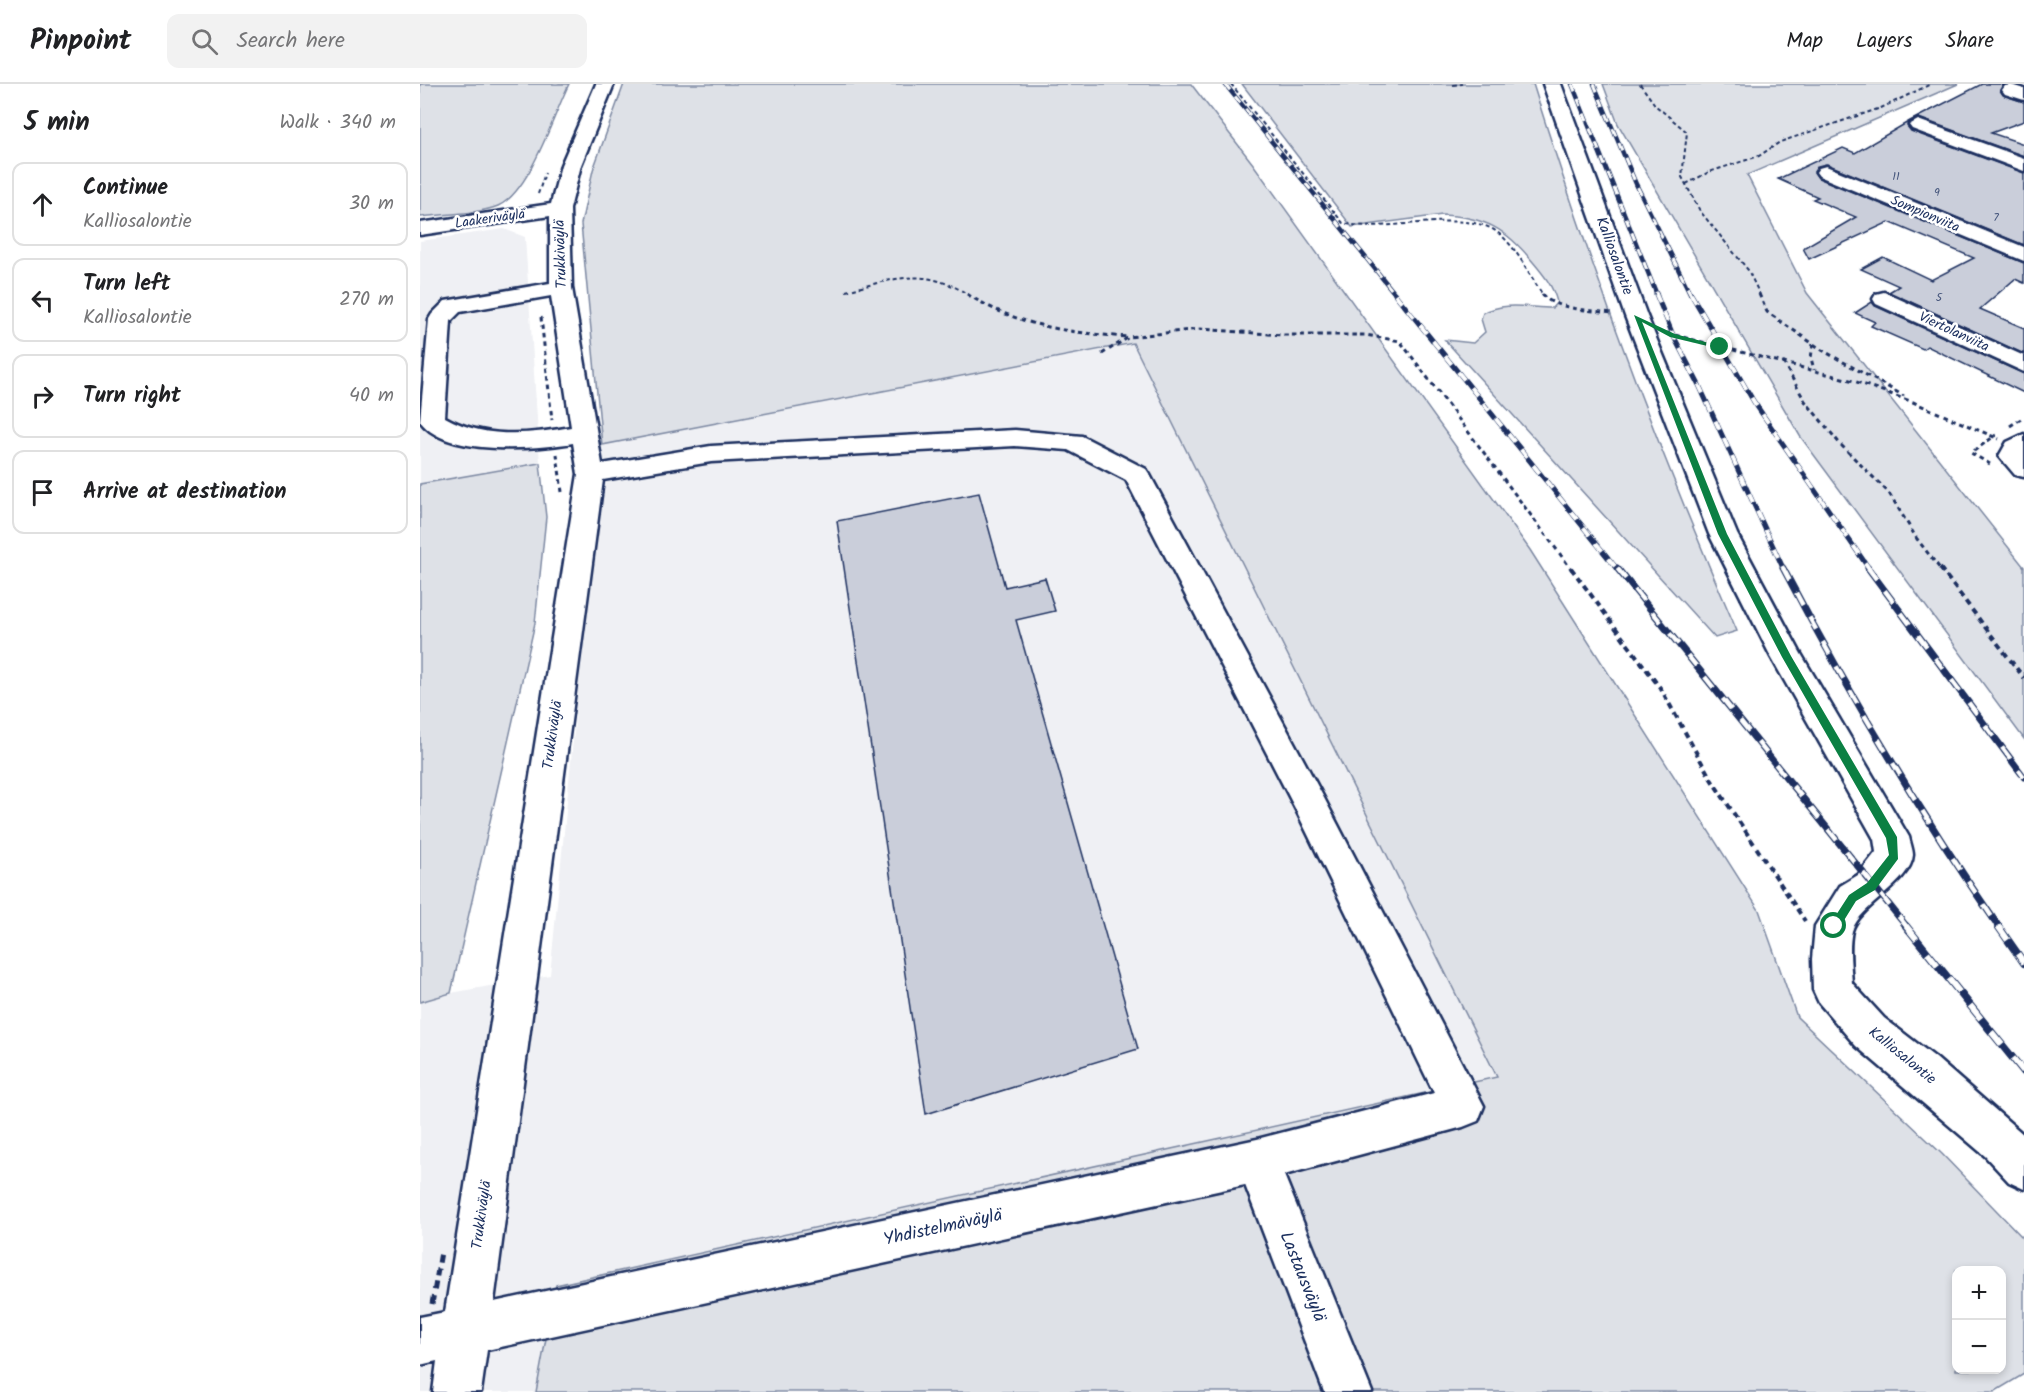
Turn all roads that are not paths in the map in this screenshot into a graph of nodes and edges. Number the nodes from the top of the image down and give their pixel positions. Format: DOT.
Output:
graph roads {
  1 [pos="605,84"];
  2 [pos="1552,84"];
  3 [pos="1918,125"];
  4 [pos="2024,165"];
  5 [pos="1826,172"];
  6 [pos="546,211"];
  7 [pos="420,229"];
  8 [pos="2024,255"];
  9 [pos="550,290"];
  10 [pos="1884,299"];
  11 [pos="2024,365"];
  12 [pos="569,436"];
  13 [pos="591,474"];
  14 [pos="1257,1161"];
  15 [pos="2024,1167"];
  16 [pos="437,1337"];
  17 [pos="457,1392"];
  18 [pos="1348,1392"];
  1 -- 6 [label="street, Trukkiväylä"];
  2 -- 15 [label="street, Kalliosalontie"];
  3 -- 4 [label="street"];
  5 -- 8 [label="street, Sompionviita"];
  6 -- 7 [label="street, Laakeriväylä"];
  6 -- 9 [label="street, Trukkiväylä"];
  9 -- 12 [label="street, Trukkiväylä"];
  9 -- 12 [label="street"];
  10 -- 11 [label="street, Viertolanviita"];
  12 -- 13 [label="street, Trukkiväylä"];
  13 -- 14 [label="street, Yhdistelmäväylä"];
  13 -- 16 [label="street, Trukkiväylä"];
  14 -- 16 [label="street, Yhdistelmäväylä"];
  14 -- 18 [label="street, Lastausväylä"];
  16 -- 17 [label="street, Trukkiväylä"];
}
